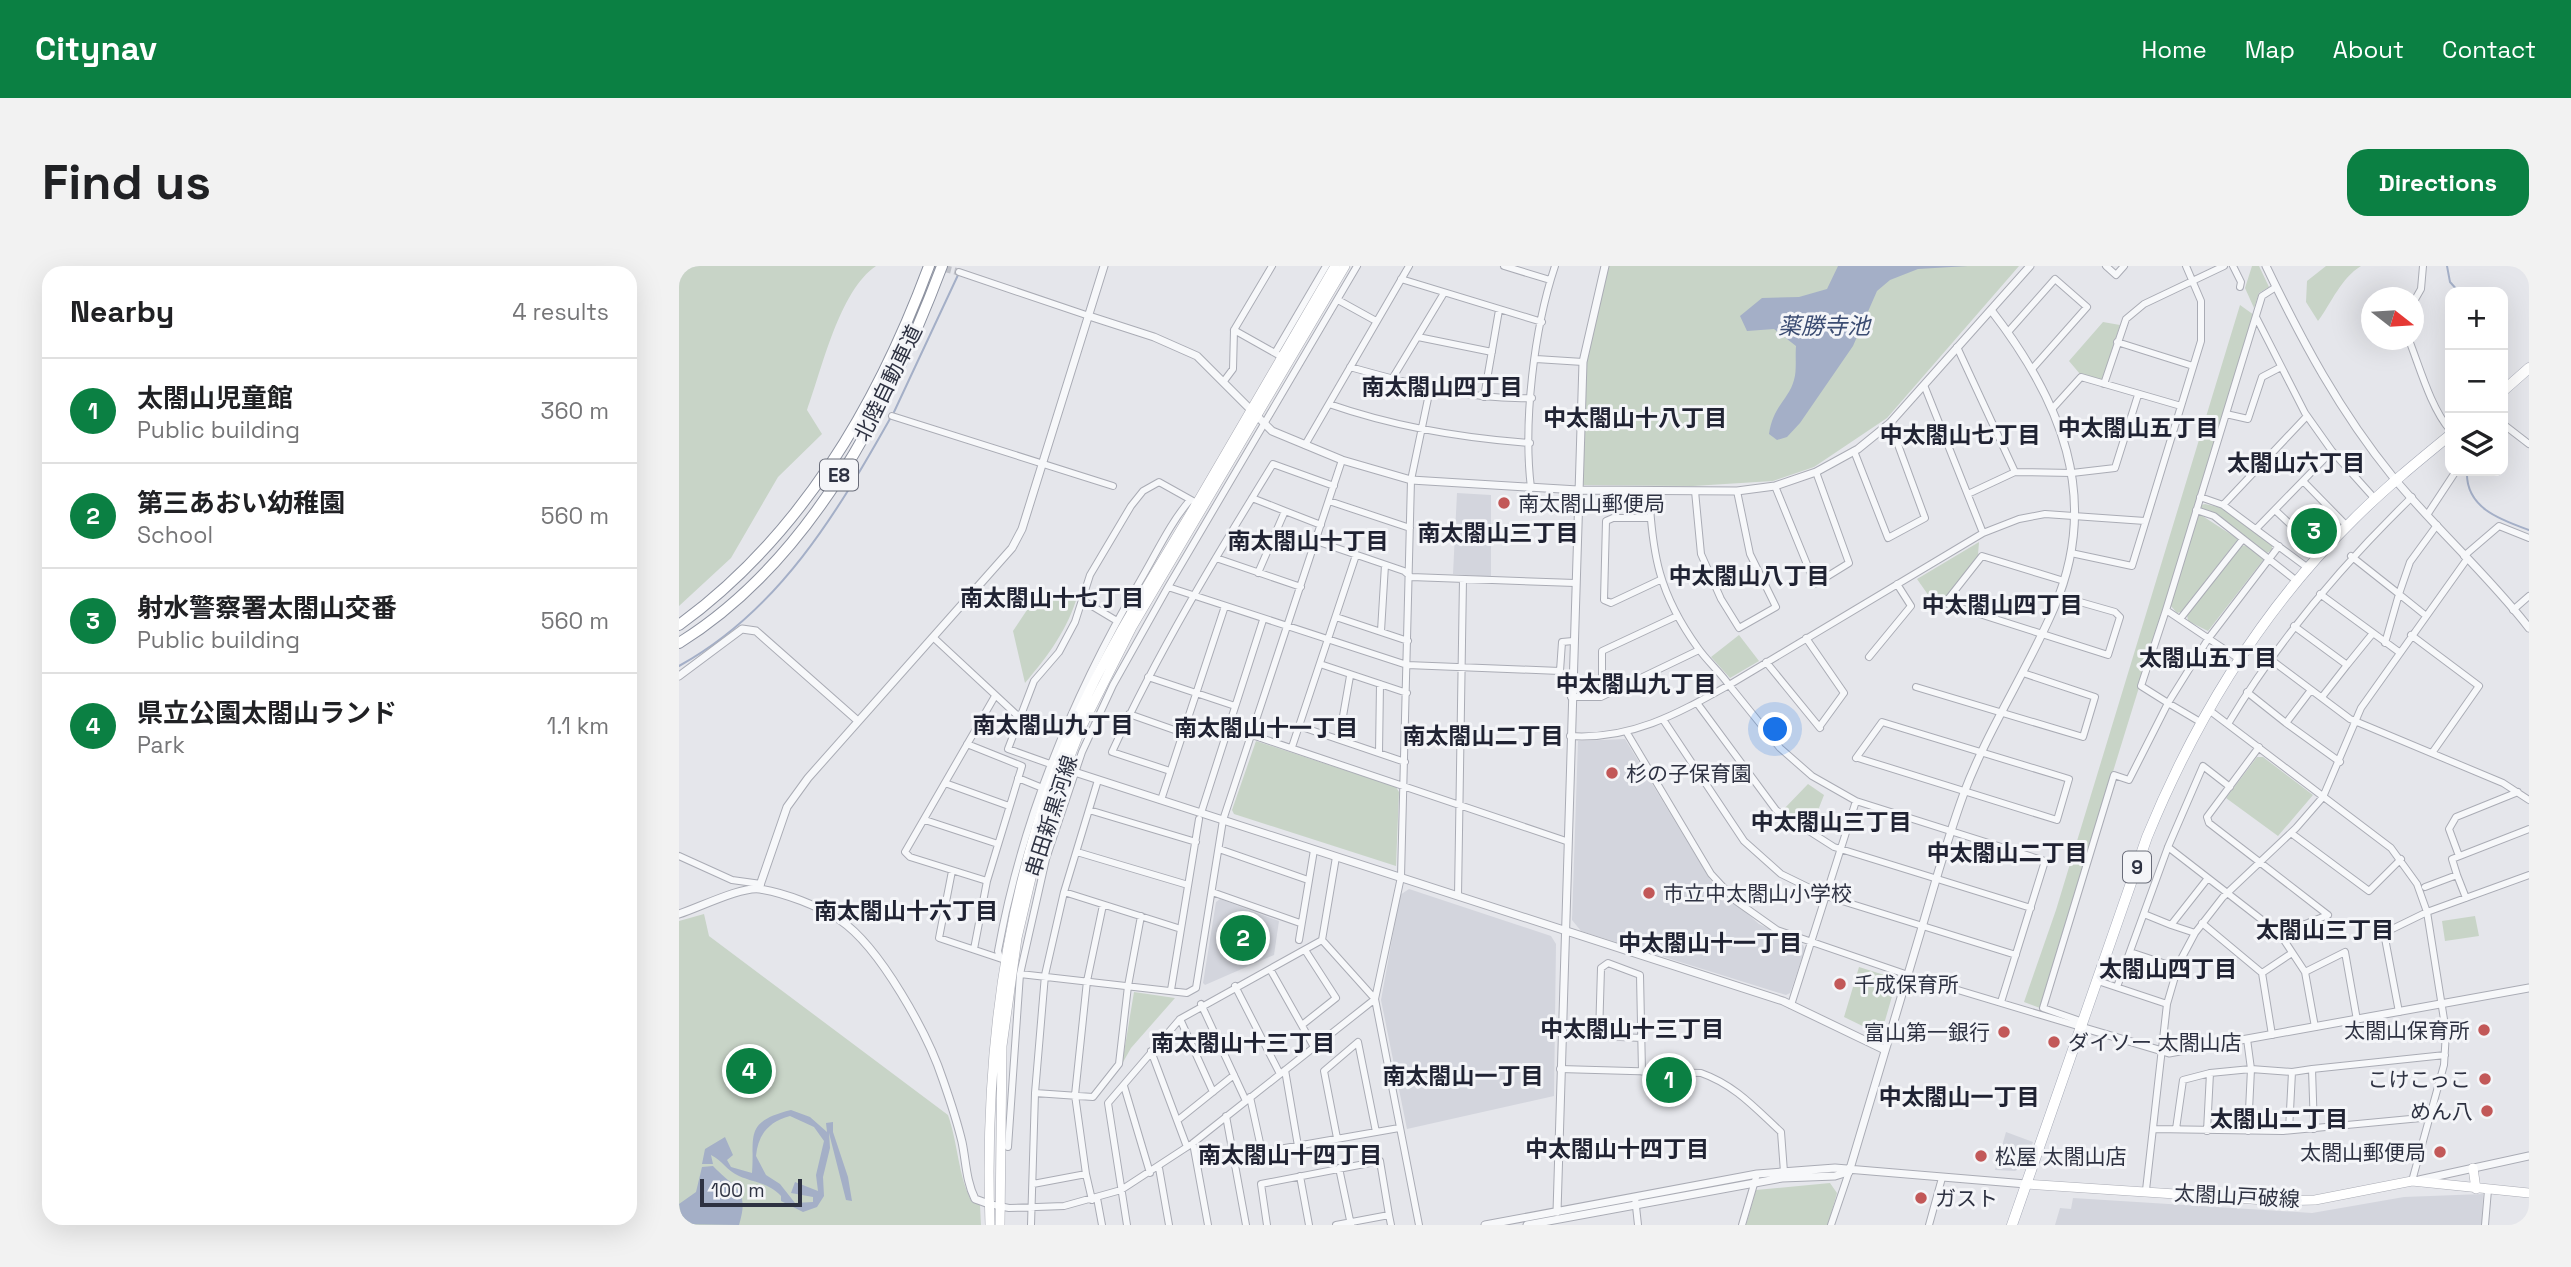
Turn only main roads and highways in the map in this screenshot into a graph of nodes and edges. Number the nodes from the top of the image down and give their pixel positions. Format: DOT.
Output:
graph roads {
  1 [pos="929,266"];
  2 [pos="942,266"];
  3 [pos="1335,266"];
  4 [pos="1345,266"];
  5 [pos="2529,368"];
  6 [pos="2508,387"];
  7 [pos="1257,417"];
  8 [pos="2445,437"];
  9 [pos="679,625"];
  10 [pos="679,643"];
  11 [pos="1062,767"];
  12 [pos="2473,1168"];
  13 [pos="2026,1184"];
  14 [pos="2476,1189"];
  15 [pos="2529,1193"];
  16 [pos="990,1225"];
  17 [pos="1000,1225"];
  18 [pos="2012,1225"];
  1 -- 9 [label="highway, 北陸自動車道 / E8"];
  2 -- 10 [label="highway, 北陸自動車道 / E8"];
  3 -- 7 [label="main road, 串田新黒河線"];
  4 -- 7 [label="main road, 串田新黒河線"];
  5 -- 6 [label="main road"];
  7 -- 11 [label="main road, 串田新黒河線"];
  7 -- 11 [label="main road, 串田新黒河線"];
  8 -- 13 [label="main road, 9"];
  11 -- 16 [label="main road, 串田新黒河線"];
  11 -- 17 [label="main road, 串田新黒河線"];
  12 -- 14 [label="main road"];
  13 -- 14 [label="main road, 太閤山戸破線"];
  13 -- 18 [label="main road, 9"];
  14 -- 15 [label="main road, 太閤山戸破線"];
}
